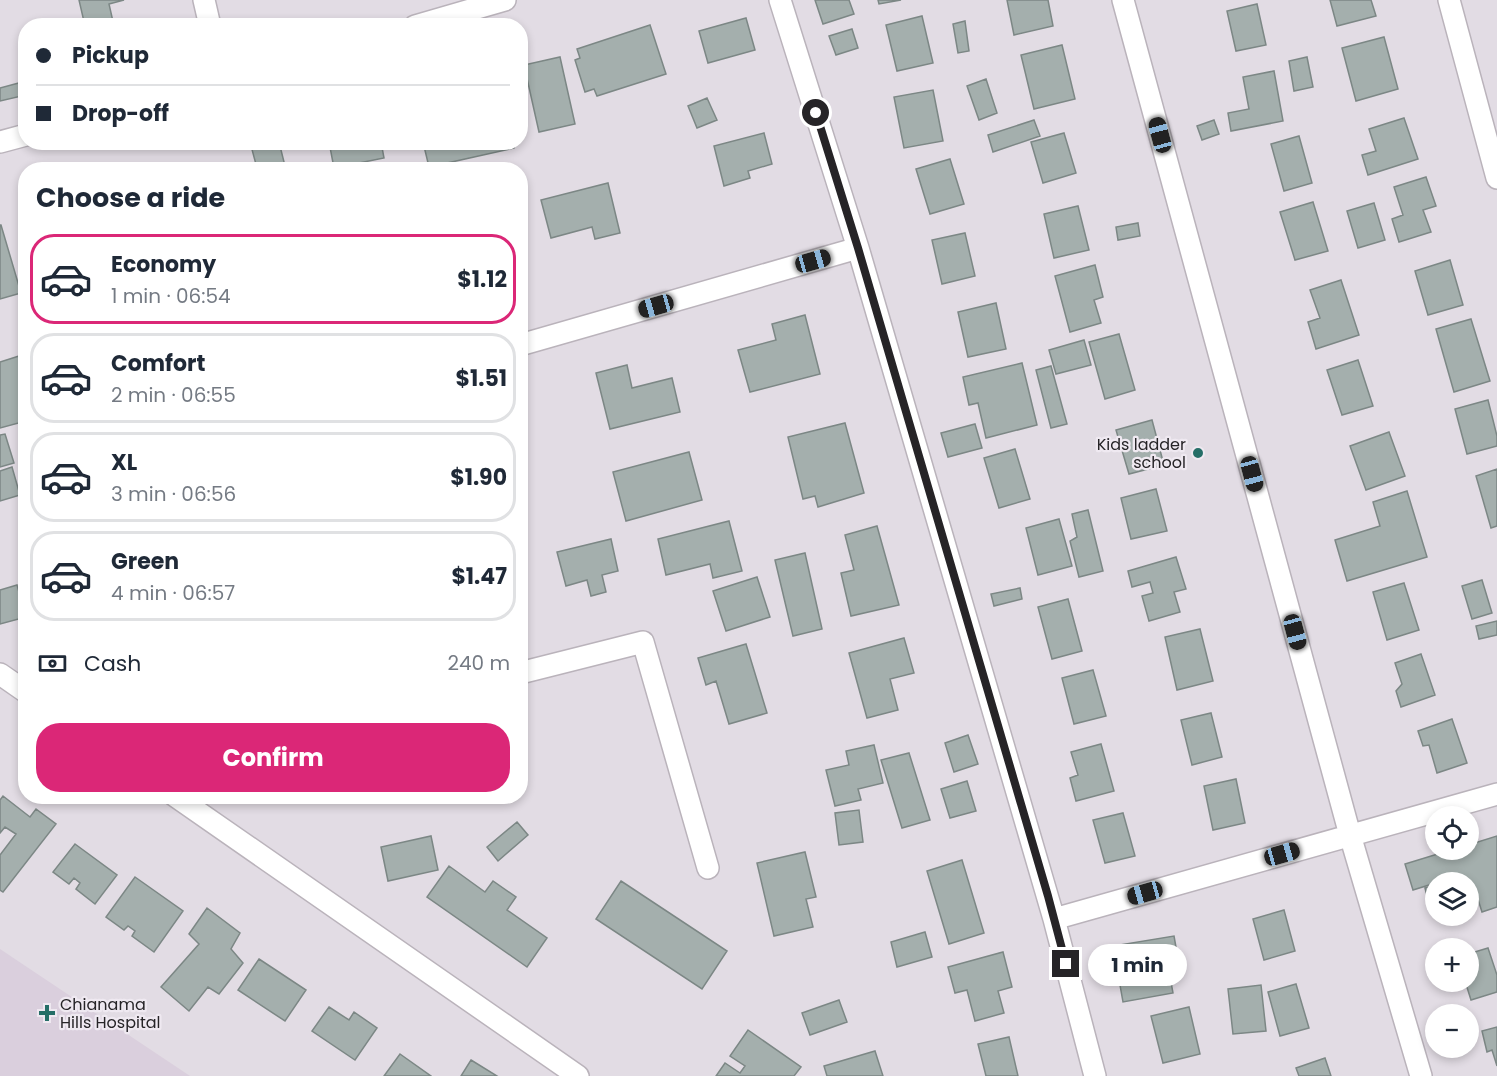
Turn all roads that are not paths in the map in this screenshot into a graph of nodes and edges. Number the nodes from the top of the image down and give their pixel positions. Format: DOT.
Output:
graph roads {
  1 [pos="204,0"];
  2 [pos="505,0"];
  3 [pos="780,0"];
  4 [pos="1123,0"];
  5 [pos="1449,0"];
  6 [pos="208,18"];
  7 [pos="443,18"];
  8 [pos="18,137"];
  9 [pos="0,142"];
  10 [pos="1497,178"];
  11 [pos="858,248"];
  12 [pos="528,343"];
  13 [pos="528,671"];
  14 [pos="0,674"];
  15 [pos="18,686"];
  16 [pos="1497,794"];
  17 [pos="187,804"];
  18 [pos="1350,835"];
  19 [pos="708,868"];
  20 [pos="1054,919"];
  21 [pos="578,1076"];
  22 [pos="1095,1076"];
  23 [pos="1421,1076"];
  1 -- 6 [label="street"];
  2 -- 7 [label="street"];
  3 -- 11 [label="street"];
  4 -- 18 [label="street"];
  5 -- 10 [label="street"];
  8 -- 9 [label="street"];
  11 -- 12 [label="street"];
  11 -- 20 [label="street"];
  13 -- 19 [label="street"];
  14 -- 15 [label="street"];
  16 -- 18 [label="street"];
  17 -- 21 [label="street"];
  18 -- 20 [label="street"];
  18 -- 23 [label="street"];
  20 -- 22 [label="street"];
}
